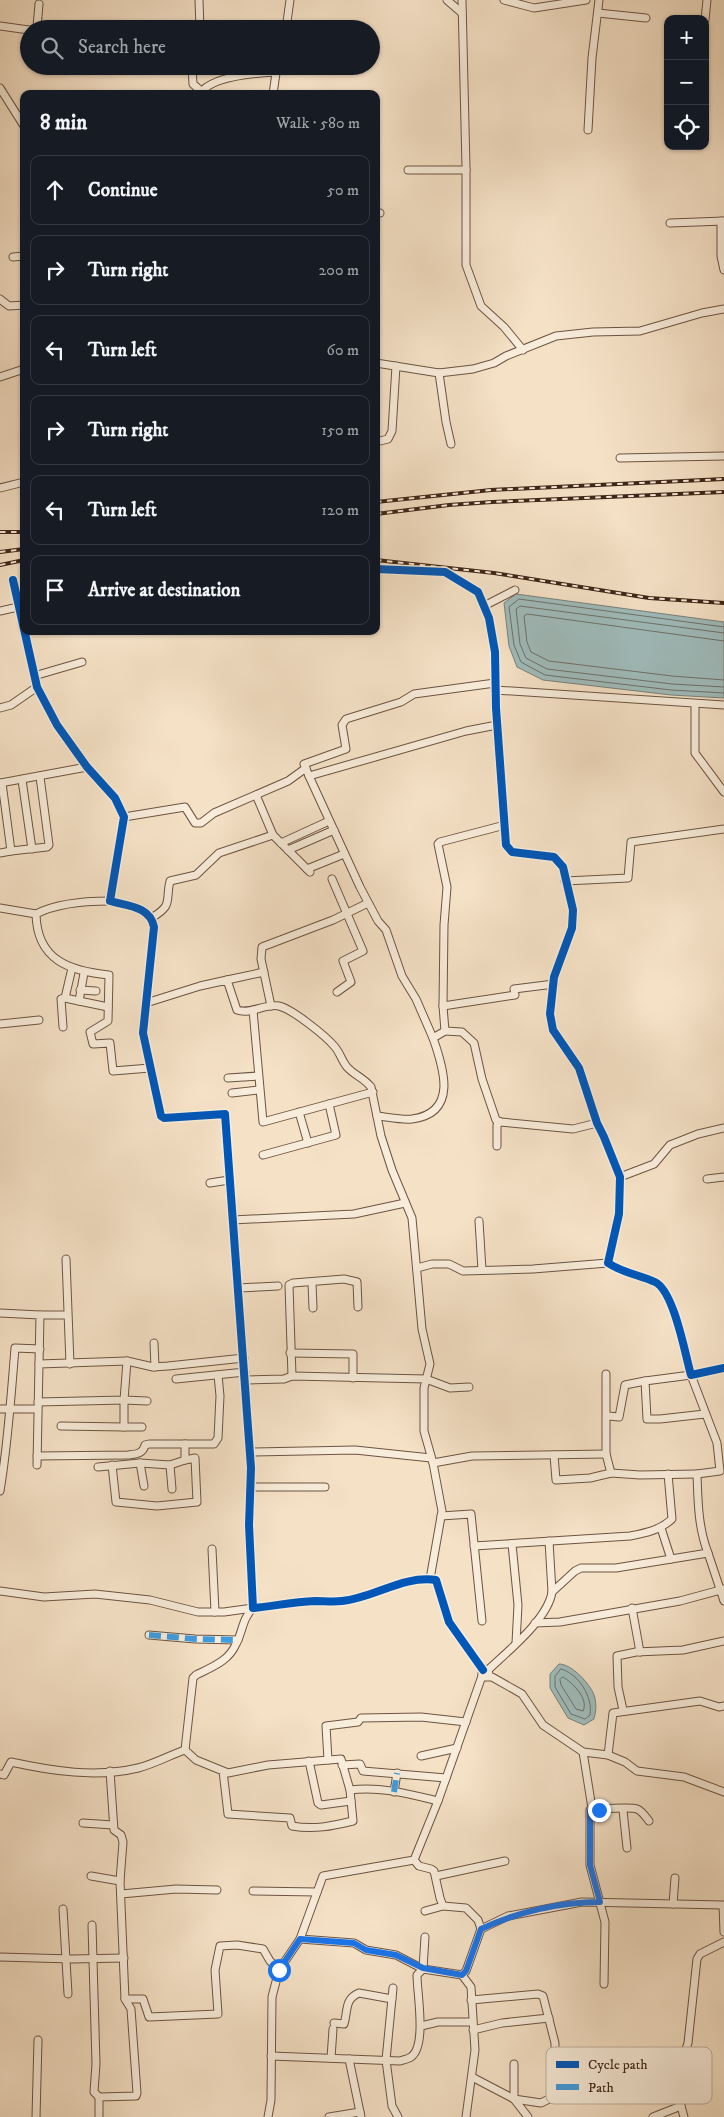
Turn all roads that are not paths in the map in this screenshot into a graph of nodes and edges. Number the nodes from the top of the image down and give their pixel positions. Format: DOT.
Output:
graph roads {
  1 [pos="199,0"];
  2 [pos="290,0"];
  3 [pos="447,0"];
  4 [pos="462,0"];
  5 [pos="504,0"];
  6 [pos="586,0"];
  7 [pos="599,0"];
  8 [pos="707,0"];
  9 [pos="39,4"];
  10 [pos="462,13"];
  11 [pos="598,13"];
  12 [pos="706,15"];
  13 [pos="646,18"];
  14 [pos="38,20"];
  15 [pos="200,20"];
  16 [pos="287,20"];
  17 [pos="0,26"];
  18 [pos="20,29"];
  19 [pos="192,75"];
  20 [pos="245,75"];
  21 [pos="276,75"];
  22 [pos="198,90"];
  23 [pos="202,90"];
  24 [pos="274,90"];
  25 [pos="1,91"];
  26 [pos="20,120"];
  27 [pos="588,130"];
  28 [pos="408,170"];
  29 [pos="466,170"];
  30 [pos="722,221"];
  31 [pos="670,222"];
  32 [pos="20,256"];
  33 [pos="13,257"];
  34 [pos="724,270"];
  35 [pos="0,299"];
  36 [pos="20,305"];
  37 [pos="724,309"];
  38 [pos="523,350"];
  39 [pos="380,364"];
  40 [pos="396,366"];
  41 [pos="20,370"];
  42 [pos="439,373"];
  43 [pos="0,376"];
  44 [pos="380,441"];
  45 [pos="451,444"];
  46 [pos="724,456"];
  47 [pos="620,458"];
  48 [pos="20,483"];
  49 [pos="0,488"];
  50 [pos="380,569"];
  51 [pos="13,580"];
  52 [pos="515,590"];
  53 [pos="484,606"];
  54 [pos="18,607"];
  55 [pos="0,611"];
  56 [pos="20,615"];
  57 [pos="25,635"];
  58 [pos="82,662"];
  59 [pos="34,676"];
  60 [pos="37,687"];
  61 [pos="495,687"];
  62 [pos="696,705"];
  63 [pos="724,706"];
  64 [pos="0,708"];
  65 [pos="497,725"];
  66 [pos="87,767"];
  67 [pos="308,772"];
  68 [pos="40,777"];
  69 [pos="22,780"];
  70 [pos="1,783"];
  71 [pos="724,792"];
  72 [pos="256,794"];
  73 [pos="124,817"];
  74 [pos="329,822"];
  75 [pos="505,825"];
  76 [pos="724,829"];
  77 [pos="334,830"];
  78 [pos="273,835"];
  79 [pos="281,842"];
  80 [pos="32,849"];
  81 [pos="288,850"];
  82 [pos="11,851"];
  83 [pos="0,852"];
  84 [pos="344,854"];
  85 [pos="332,879"];
  86 [pos="565,881"];
  87 [pos="110,901"];
  88 [pos="368,903"];
  89 [pos="0,908"];
  90 [pos="347,913"];
  91 [pos="36,914"];
  92 [pos="151,918"];
  93 [pos="72,968"];
  94 [pos="264,972"];
  95 [pos="84,973"];
  96 [pos="227,980"];
  97 [pos="554,984"];
  98 [pos="80,990"];
  99 [pos="96,991"];
  100 [pos="337,992"];
  101 [pos="64,998"];
  102 [pos="78,1001"];
  103 [pos="146,1003"];
  104 [pos="108,1006"];
  105 [pos="272,1006"];
  106 [pos="443,1006"];
  107 [pos="253,1010"];
  108 [pos="39,1020"];
  109 [pos="0,1024"];
  110 [pos="63,1027"];
  111 [pos="445,1031"];
  112 [pos="433,1038"];
  113 [pos="150,1068"];
  114 [pos="258,1076"];
  115 [pos="228,1078"];
  116 [pos="260,1090"];
  117 [pos="374,1092"];
  118 [pos="232,1093"];
  119 [pos="329,1104"];
  120 [pos="299,1112"];
  121 [pos="377,1116"];
  122 [pos="500,1122"];
  123 [pos="597,1123"];
  124 [pos="724,1128"];
  125 [pos="308,1143"];
  126 [pos="497,1146"];
  127 [pos="263,1155"];
  128 [pos="620,1177"];
  129 [pos="724,1177"];
  130 [pos="707,1179"];
  131 [pos="230,1180"];
  132 [pos="210,1183"];
  133 [pos="405,1203"];
  134 [pos="233,1220"];
  135 [pos="479,1221"];
  136 [pos="66,1259"];
  137 [pos="608,1263"];
  138 [pos="417,1268"];
  139 [pos="482,1270"];
  140 [pos="312,1283"];
  141 [pos="278,1286"];
  142 [pos="239,1288"];
  143 [pos="358,1307"];
  144 [pos="313,1308"];
  145 [pos="0,1313"];
  146 [pos="40,1315"];
  147 [pos="67,1316"];
  148 [pos="154,1342"];
  149 [pos="40,1348"];
  150 [pos="290,1353"];
  151 [pos="244,1358"];
  152 [pos="127,1361"];
  153 [pos="39,1364"];
  154 [pos="70,1364"];
  155 [pos="155,1366"];
  156 [pos="724,1368"];
  157 [pos="245,1372"];
  158 [pos="606,1374"];
  159 [pos="218,1375"];
  160 [pos="691,1375"];
  161 [pos="292,1376"];
  162 [pos="353,1378"];
  163 [pos="426,1379"];
  164 [pos="176,1380"];
  165 [pos="246,1380"];
  166 [pos="645,1381"];
  167 [pos="469,1387"];
  168 [pos="124,1400"];
  169 [pos="146,1402"];
  170 [pos="38,1406"];
  171 [pos="0,1409"];
  172 [pos="10,1409"];
  173 [pos="705,1414"];
  174 [pos="608,1416"];
  175 [pos="61,1426"];
  176 [pos="124,1427"];
  177 [pos="142,1427"];
  178 [pos="184,1444"];
  179 [pos="250,1452"];
  180 [pos="606,1454"];
  181 [pos="554,1455"];
  182 [pos="37,1456"];
  183 [pos="185,1460"];
  184 [pos="432,1460"];
  185 [pos="140,1463"];
  186 [pos="170,1464"];
  187 [pos="37,1465"];
  188 [pos="112,1466"];
  189 [pos="98,1467"];
  190 [pos="722,1471"];
  191 [pos="612,1473"];
  192 [pos="668,1474"];
  193 [pos="697,1474"];
  194 [pos="144,1486"];
  195 [pos="251,1487"];
  196 [pos="325,1487"];
  197 [pos="172,1489"];
  198 [pos="0,1491"];
  199 [pos="441,1516"];
  200 [pos="661,1528"];
  201 [pos="549,1541"];
  202 [pos="512,1544"];
  203 [pos="474,1546"];
  204 [pos="212,1550"];
  205 [pos="708,1553"];
  206 [pos="671,1559"];
  207 [pos="430,1579"];
  208 [pos="722,1590"];
  209 [pos="0,1592"];
  210 [pos="552,1592"];
  211 [pos="724,1601"];
  212 [pos="253,1608"];
  213 [pos="632,1608"];
  214 [pos="215,1612"];
  215 [pos="482,1621"];
  216 [pos="536,1623"];
  217 [pos="149,1635"];
  218 [pos="238,1640"];
  219 [pos="724,1641"];
  220 [pos="516,1643"];
  221 [pos="640,1652"];
  222 [pos="486,1673"];
  223 [pos="724,1706"];
  224 [pos="623,1710"];
  225 [pos="466,1722"];
  226 [pos="457,1748"];
  227 [pos="185,1750"];
  228 [pos="583,1752"];
  229 [pos="608,1755"];
  230 [pos="421,1756"];
  231 [pos="328,1760"];
  232 [pos="309,1761"];
  233 [pos="342,1765"];
  234 [pos="110,1771"];
  235 [pos="223,1771"];
  236 [pos="397,1773"];
  237 [pos="0,1774"];
  238 [pos="446,1778"];
  239 [pos="350,1790"];
  240 [pos="394,1792"];
  241 [pos="724,1792"];
  242 [pos="351,1801"];
  243 [pos="438,1801"];
  244 [pos="592,1808"];
  245 [pos="623,1810"];
  246 [pos="649,1821"];
  247 [pos="83,1824"];
  248 [pos="113,1825"];
  249 [pos="626,1848"];
  250 [pos="414,1860"];
  251 [pos="505,1861"];
  252 [pos="91,1876"];
  253 [pos="436,1876"];
  254 [pos="675,1878"];
  255 [pos="120,1881"];
  256 [pos="217,1890"];
  257 [pos="253,1891"];
  258 [pos="317,1892"];
  259 [pos="121,1894"];
  260 [pos="724,1901"];
  261 [pos="600,1902"];
  262 [pos="673,1904"];
  263 [pos="723,1905"];
  264 [pos="444,1906"];
  265 [pos="63,1909"];
  266 [pos="425,1911"];
  267 [pos="92,1925"];
  268 [pos="481,1929"];
  269 [pos="724,1932"];
  270 [pos="425,1938"];
  271 [pos="300,1939"];
  272 [pos="724,1942"];
  273 [pos="0,1957"];
  274 [pos="124,1958"];
  275 [pos="65,1959"];
  276 [pos="94,1959"];
  277 [pos="423,1968"];
  278 [pos="279,1970"];
  279 [pos="462,1975"];
  280 [pos="604,1984"];
  281 [pos="393,1988"];
  282 [pos="68,1994"];
  283 [pos="126,1999"];
  284 [pos="392,1999"];
  285 [pos="471,2000"];
  286 [pos="549,2018"];
  287 [pos="420,2026"];
  288 [pos="473,2026"];
  289 [pos="38,2040"];
  290 [pos="555,2047"];
  291 [pos="687,2047"];
  292 [pos="271,2056"];
  293 [pos="331,2058"];
  294 [pos="349,2059"];
  295 [pos="386,2060"];
  296 [pos="514,2064"];
  297 [pos="472,2077"];
  298 [pos="99,2097"];
  299 [pos="514,2099"];
  300 [pos="546,2100"];
  301 [pos="681,2106"];
  302 [pos="361,2115"];
  303 [pos="36,2117"];
  304 [pos="99,2117"];
  305 [pos="268,2117"];
  306 [pos="329,2117"];
  307 [pos="398,2117"];
  308 [pos="466,2117"];
  309 [pos="528,2117"];
  310 [pos="653,2117"];
  311 [pos="684,2117"];
  1 -- 15 [label="street"];
  2 -- 16 [label="street"];
  3 -- 10 [label="street"];
  4 -- 10 [label="street"];
  5 -- 6 [label="street"];
  7 -- 11 [label="street"];
  8 -- 12 [label="street"];
  9 -- 14 [label="street"];
  10 -- 29 [label="street"];
  11 -- 13 [label="street"];
  11 -- 27 [label="street"];
  17 -- 18 [label="street"];
  19 -- 22 [label="street"];
  20 -- 23 [label="street"];
  21 -- 24 [label="street"];
  25 -- 26 [label="street"];
  28 -- 29 [label="street"];
  29 -- 38 [label="street"];
  30 -- 31 [label="street"];
  30 -- 34 [label="street"];
  32 -- 33 [label="street"];
  35 -- 36 [label="street"];
  37 -- 38 [label="street"];
  38 -- 42 [label="street"];
  39 -- 40 [label="street"];
  40 -- 42 [label="street"];
  40 -- 44 [label="street"];
  41 -- 43 [label="street"];
  42 -- 45 [label="street"];
  46 -- 47 [label="street"];
  48 -- 49 [label="street"];
  50 -- 53 [label="street"];
  51 -- 54 [label="street"];
  52 -- 53 [label="street"];
  53 -- 61 [label="street"];
  54 -- 55 [label="street"];
  54 -- 56 [label="street"];
  57 -- 59 [label="street"];
  58 -- 59 [label="street"];
  59 -- 60 [label="street"];
  60 -- 64 [label="street"];
  60 -- 66 [label="street"];
  61 -- 62 [label="street"];
  61 -- 65 [label="street"];
  61 -- 67 [label="street"];
  62 -- 63 [label="street"];
  62 -- 71 [label="street"];
  65 -- 67 [label="street"];
  65 -- 75 [label="street"];
  66 -- 68 [label="street"];
  66 -- 73 [label="street"];
  67 -- 72 [label="street"];
  67 -- 74 [label="street"];
  68 -- 69 [label="street"];
  68 -- 80 [label="street"];
  69 -- 70 [label="street"];
  69 -- 80 [label="street"];
  70 -- 82 [label="street"];
  72 -- 73 [label="street"];
  72 -- 78 [label="street"];
  73 -- 87 [label="street"];
  74 -- 77 [label="street"];
  74 -- 79 [label="street"];
  75 -- 86 [label="street"];
  75 -- 106 [label="street"];
  76 -- 86 [label="street"];
  77 -- 81 [label="street"];
  77 -- 84 [label="street"];
  78 -- 79 [label="street"];
  78 -- 92 [label="street"];
  79 -- 81 [label="street"];
  80 -- 82 [label="street"];
  81 -- 84 [label="street"];
  82 -- 83 [label="street"];
  84 -- 88 [label="street"];
  85 -- 90 [label="street"];
  86 -- 97 [label="street"];
  87 -- 91 [label="street"];
  87 -- 92 [label="street"];
  88 -- 90 [label="street"];
  88 -- 112 [label="street"];
  89 -- 91 [label="street"];
  90 -- 94 [label="street"];
  90 -- 100 [label="street"];
  91 -- 93 [label="street"];
  92 -- 103 [label="street"];
  93 -- 95 [label="street"];
  93 -- 101 [label="street"];
  94 -- 96 [label="street"];
  94 -- 105 [label="street"];
  95 -- 98 [label="street"];
  95 -- 104 [label="street"];
  96 -- 103 [label="street"];
  96 -- 107 [label="street"];
  97 -- 106 [label="street"];
  97 -- 123 [label="street"];
  98 -- 99 [label="street"];
  98 -- 102 [label="street"];
  101 -- 102 [label="street"];
  101 -- 110 [label="street"];
  102 -- 104 [label="street"];
  103 -- 113 [label="street"];
  104 -- 113 [label="street"];
  105 -- 107 [label="street"];
  105 -- 117 [label="street"];
  106 -- 111 [label="street"];
  107 -- 114 [label="street"];
  108 -- 109 [label="street"];
  111 -- 112 [label="street"];
  111 -- 122 [label="street"];
  112 -- 121 [label="street"];
  113 -- 131 [label="street"];
  114 -- 115 [label="street"];
  114 -- 116 [label="street"];
  116 -- 118 [label="street"];
  116 -- 120 [label="street"];
  117 -- 119 [label="street"];
  117 -- 121 [label="street"];
  119 -- 120 [label="street"];
  119 -- 125 [label="street"];
  120 -- 125 [label="street"];
  121 -- 133 [label="street"];
  122 -- 123 [label="street"];
  122 -- 126 [label="street"];
  123 -- 128 [label="street"];
  124 -- 128 [label="street"];
  125 -- 127 [label="street"];
  128 -- 137 [label="street"];
  129 -- 130 [label="street"];
  131 -- 132 [label="street"];
  131 -- 134 [label="street"];
  133 -- 134 [label="street"];
  133 -- 138 [label="street"];
  134 -- 142 [label="street"];
  135 -- 139 [label="street"];
  136 -- 147 [label="street"];
  137 -- 139 [label="street"];
  137 -- 160 [label="street"];
  138 -- 139 [label="street"];
  138 -- 163 [label="street"];
  140 -- 143 [label="street"];
  140 -- 144 [label="street"];
  140 -- 150 [label="street"];
  141 -- 142 [label="street"];
  142 -- 151 [label="street"];
  145 -- 146 [label="street"];
  146 -- 147 [label="street"];
  146 -- 149 [label="street"];
  147 -- 154 [label="street"];
  148 -- 155 [label="street"];
  149 -- 153 [label="street"];
  149 -- 172 [label="street"];
  150 -- 161 [label="street"];
  150 -- 162 [label="street"];
  151 -- 155 [label="street"];
  151 -- 157 [label="street"];
  152 -- 154 [label="street"];
  152 -- 155 [label="street"];
  152 -- 168 [label="street"];
  153 -- 154 [label="street"];
  153 -- 170 [label="street"];
  156 -- 160 [label="street"];
  157 -- 159 [label="street"];
  157 -- 165 [label="street"];
  158 -- 174 [label="street"];
  159 -- 164 [label="street"];
  159 -- 178 [label="street"];
  160 -- 166 [label="street"];
  160 -- 173 [label="street"];
  161 -- 162 [label="street"];
  161 -- 165 [label="street"];
  162 -- 163 [label="street"];
  163 -- 167 [label="street"];
  163 -- 184 [label="street"];
  165 -- 179 [label="street"];
  166 -- 173 [label="street"];
  166 -- 174 [label="street"];
  168 -- 169 [label="street"];
  168 -- 170 [label="street"];
  168 -- 176 [label="street"];
  170 -- 172 [label="street"];
  170 -- 182 [label="street"];
  171 -- 172 [label="street"];
  172 -- 198 [label="street"];
  173 -- 190 [label="street"];
  174 -- 180 [label="street"];
  175 -- 176 [label="street"];
  176 -- 177 [label="street"];
  178 -- 182 [label="street"];
  178 -- 183 [label="street"];
  179 -- 184 [label="street"];
  179 -- 195 [label="street"];
  180 -- 181 [label="street"];
  180 -- 191 [label="street"];
  181 -- 184 [label="street"];
  181 -- 191 [label="street"];
  182 -- 187 [label="street"];
  183 -- 186 [label="street"];
  183 -- 188 [label="street"];
  184 -- 199 [label="street"];
  185 -- 186 [label="street"];
  185 -- 188 [label="street"];
  185 -- 194 [label="street"];
  186 -- 197 [label="street"];
  188 -- 189 [label="street"];
  190 -- 193 [label="street"];
  191 -- 192 [label="street"];
  192 -- 193 [label="street"];
  192 -- 200 [label="street"];
  193 -- 205 [label="street"];
  195 -- 196 [label="street"];
  195 -- 212 [label="street"];
  199 -- 203 [label="street"];
  199 -- 207 [label="street"];
  200 -- 201 [label="street"];
  200 -- 206 [label="street"];
  201 -- 202 [label="street"];
  201 -- 210 [label="street"];
  202 -- 203 [label="street"];
  202 -- 220 [label="street"];
  203 -- 215 [label="street"];
  204 -- 214 [label="street"];
  205 -- 206 [label="street"];
  205 -- 208 [label="street"];
  206 -- 210 [label="street"];
  207 -- 212 [label="street"];
  207 -- 222 [label="street"];
  208 -- 211 [label="street"];
  208 -- 213 [label="street"];
  209 -- 214 [label="street"];
  210 -- 216 [label="street"];
  212 -- 214 [label="street"];
  212 -- 218 [label="street"];
  213 -- 216 [label="street"];
  213 -- 221 [label="street"];
  216 -- 220 [label="street"];
  217 -- 218 [label="street"];
  218 -- 227 [label="street"];
  219 -- 221 [label="street"];
  220 -- 222 [label="street"];
  221 -- 224 [label="street"];
  222 -- 225 [label="street"];
  222 -- 228 [label="street"];
  223 -- 224 [label="street"];
  224 -- 229 [label="street"];
  225 -- 226 [label="street"];
  225 -- 231 [label="street"];
  226 -- 230 [label="street"];
  226 -- 238 [label="street"];
  227 -- 234 [label="street"];
  227 -- 235 [label="street"];
  228 -- 229 [label="street"];
  228 -- 244 [label="street"];
  229 -- 241 [label="street"];
  231 -- 232 [label="street"];
  231 -- 233 [label="street"];
  232 -- 235 [label="street"];
  232 -- 242 [label="street"];
  233 -- 236 [label="street"];
  233 -- 239 [label="street"];
  234 -- 237 [label="street"];
  234 -- 248 [label="street"];
  235 -- 242 [label="street"];
  236 -- 238 [label="street"];
  236 -- 240 [label="street"];
  238 -- 243 [label="street"];
  239 -- 240 [label="street"];
  239 -- 242 [label="street"];
  240 -- 243 [label="street"];
  243 -- 250 [label="street"];
  244 -- 245 [label="street"];
  244 -- 261 [label="street"];
  245 -- 246 [label="street"];
  245 -- 249 [label="street"];
  247 -- 248 [label="street"];
  248 -- 255 [label="street"];
  250 -- 253 [label="street"];
  250 -- 258 [label="street"];
  251 -- 253 [label="street"];
  252 -- 255 [label="street"];
  253 -- 264 [label="street"];
  254 -- 262 [label="street"];
  255 -- 259 [label="street"];
  256 -- 259 [label="street"];
  257 -- 258 [label="street"];
  258 -- 271 [label="street"];
  259 -- 274 [label="street"];
  260 -- 263 [label="street"];
  261 -- 262 [label="street"];
  261 -- 268 [label="street"];
  261 -- 280 [label="street"];
  262 -- 263 [label="street"];
  263 -- 269 [label="street"];
  264 -- 266 [label="street"];
  264 -- 268 [label="street"];
  265 -- 275 [label="street"];
  267 -- 276 [label="street"];
  268 -- 279 [label="street"];
  270 -- 277 [label="street"];
  271 -- 277 [label="street"];
  271 -- 278 [label="street"];
  272 -- 291 [label="street"];
  273 -- 275 [label="street"];
  274 -- 276 [label="street"];
  274 -- 283 [label="street"];
  275 -- 276 [label="street"];
  275 -- 282 [label="street"];
  276 -- 298 [label="street"];
  277 -- 279 [label="street"];
  277 -- 287 [label="street"];
  278 -- 283 [label="street"];
  278 -- 292 [label="street"];
  279 -- 285 [label="street"];
  281 -- 284 [label="street"];
  283 -- 298 [label="street"];
  284 -- 293 [label="street"];
  284 -- 295 [label="street"];
  285 -- 286 [label="street"];
  285 -- 288 [label="street"];
  286 -- 288 [label="street"];
  286 -- 290 [label="street"];
  287 -- 288 [label="street"];
  287 -- 295 [label="street"];
  288 -- 297 [label="street"];
  289 -- 303 [label="street"];
  292 -- 293 [label="street"];
  292 -- 305 [label="street"];
  293 -- 294 [label="street"];
  294 -- 295 [label="street"];
  294 -- 302 [label="street"];
  295 -- 307 [label="street"];
  296 -- 299 [label="street"];
  297 -- 299 [label="street"];
  297 -- 308 [label="street"];
  298 -- 304 [label="street"];
  299 -- 300 [label="street"];
  299 -- 309 [label="street"];
  301 -- 310 [label="street"];
  301 -- 311 [label="street"];
  302 -- 306 [label="street"];
}
